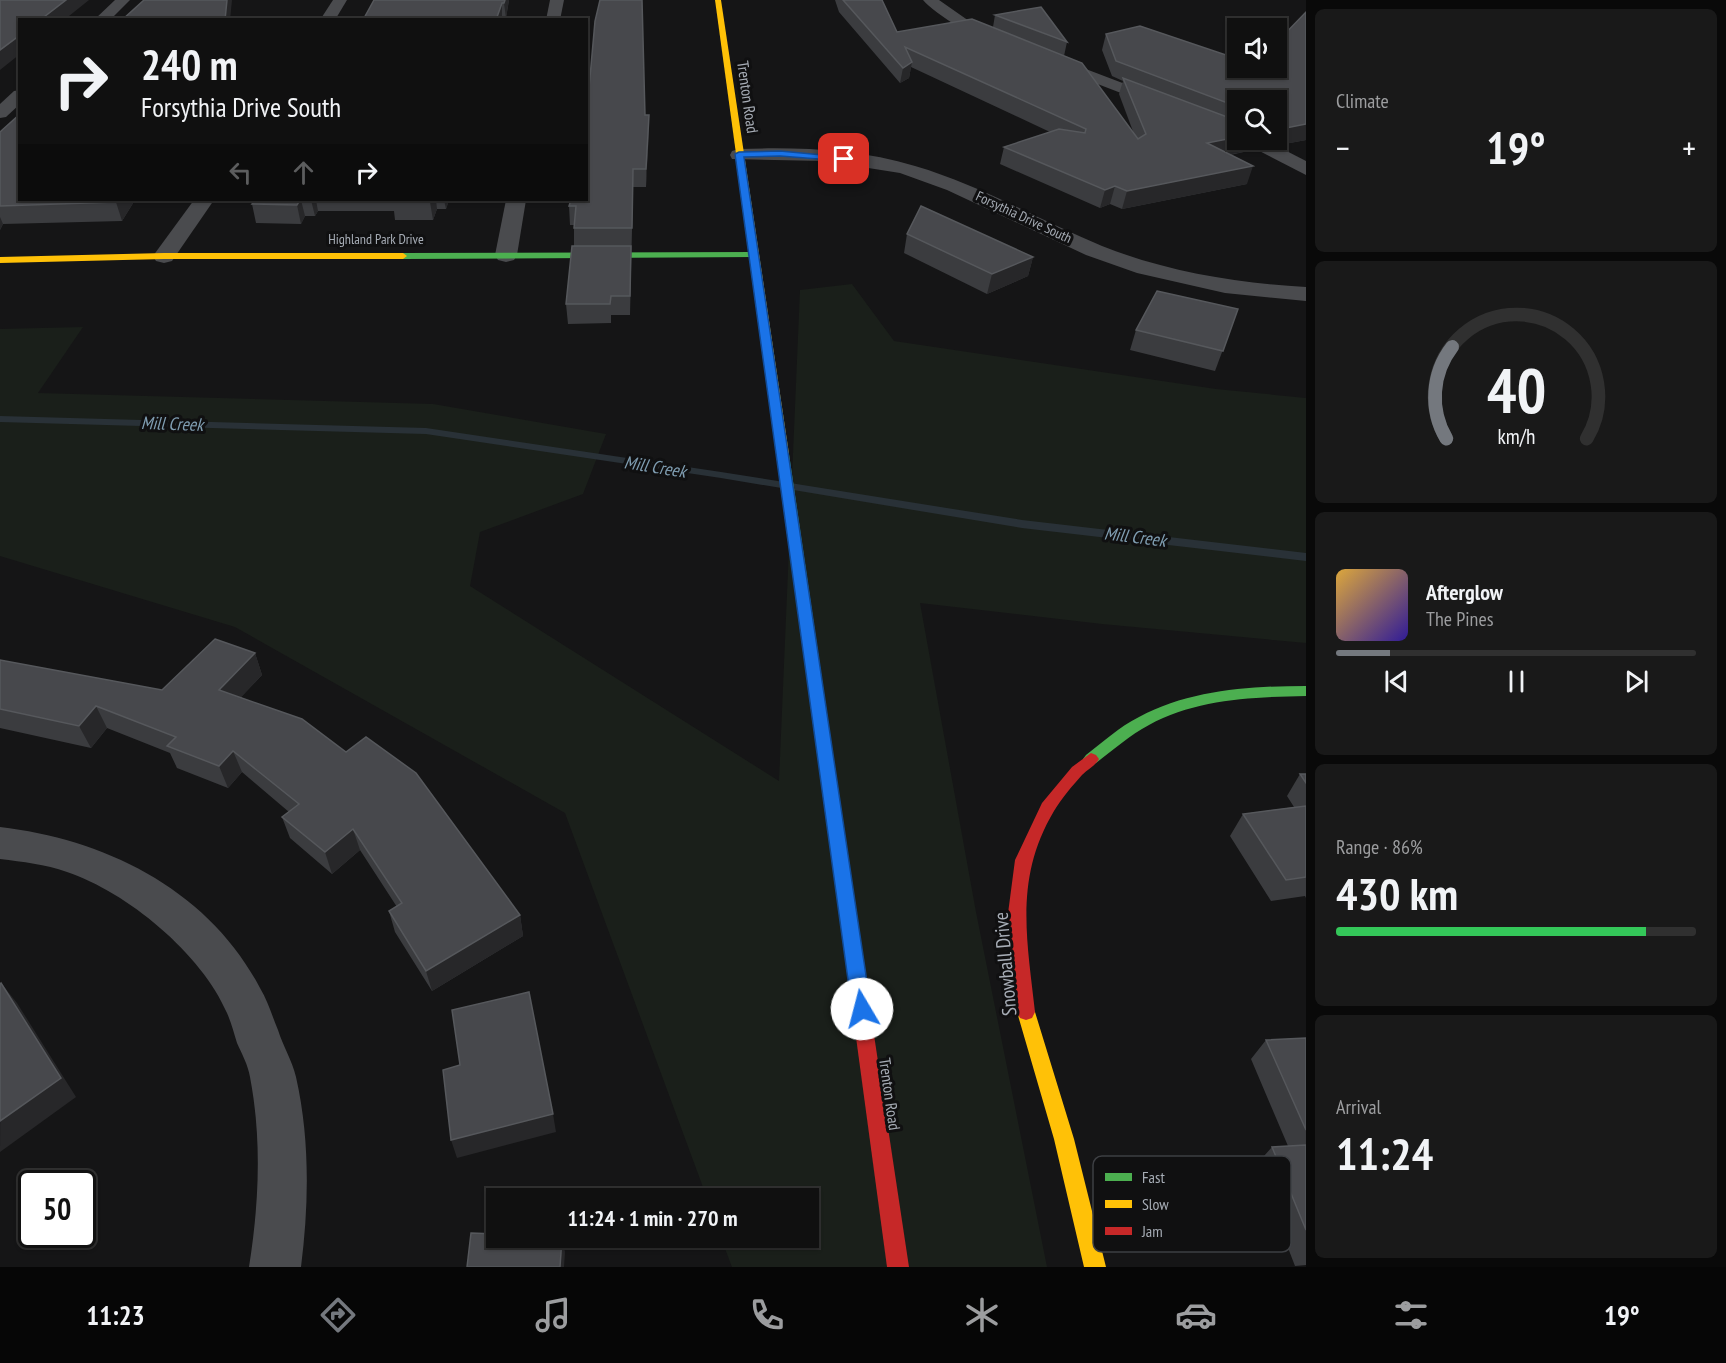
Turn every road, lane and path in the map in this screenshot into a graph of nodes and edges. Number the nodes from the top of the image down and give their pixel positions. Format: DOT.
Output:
graph roads {
  1 [pos="123,0"];
  2 [pos="340,0"];
  3 [pos="557,0"];
  4 [pos="717,0"];
  5 [pos="930,0"];
  6 [pos="103,18"];
  7 [pos="328,18"];
  8 [pos="553,18"];
  9 [pos="18,96"];
  10 [pos="0,112"];
  11 [pos="1227,129"];
  12 [pos="1271,150"];
  13 [pos="739,154"];
  14 [pos="1306,169"];
  15 [pos="203,201"];
  16 [pos="516,201"];
  17 [pos="506,255"];
  18 [pos="753,255"];
  19 [pos="164,256"];
  20 [pos="0,260"];
  21 [pos="1306,294"];
  22 [pos="1306,691"];
  23 [pos="0,843"];
  24 [pos="275,1267"];
  25 [pos="898,1267"];
  26 [pos="1095,1267"];
  1 -- 6 [label="street"];
  2 -- 7 [label="street"];
  3 -- 8 [label="street"];
  4 -- 13 [label="main road, Trenton Road"];
  5 -- 11 [label="street"];
  9 -- 10 [label="street"];
  12 -- 14 [label="street"];
  13 -- 18 [label="main road, Trenton Road"];
  13 -- 21 [label="street, Forsythia Drive South"];
  15 -- 19 [label="street"];
  16 -- 17 [label="street"];
  17 -- 18 [label="main road, Highland Park Drive"];
  17 -- 19 [label="main road, Highland Park Drive"];
  18 -- 25 [label="main road, Trenton Road"];
  19 -- 20 [label="main road, Highland Park Drive"];
  22 -- 26 [label="main road, Snowball Drive"];
  23 -- 24 [label="street"];
}
